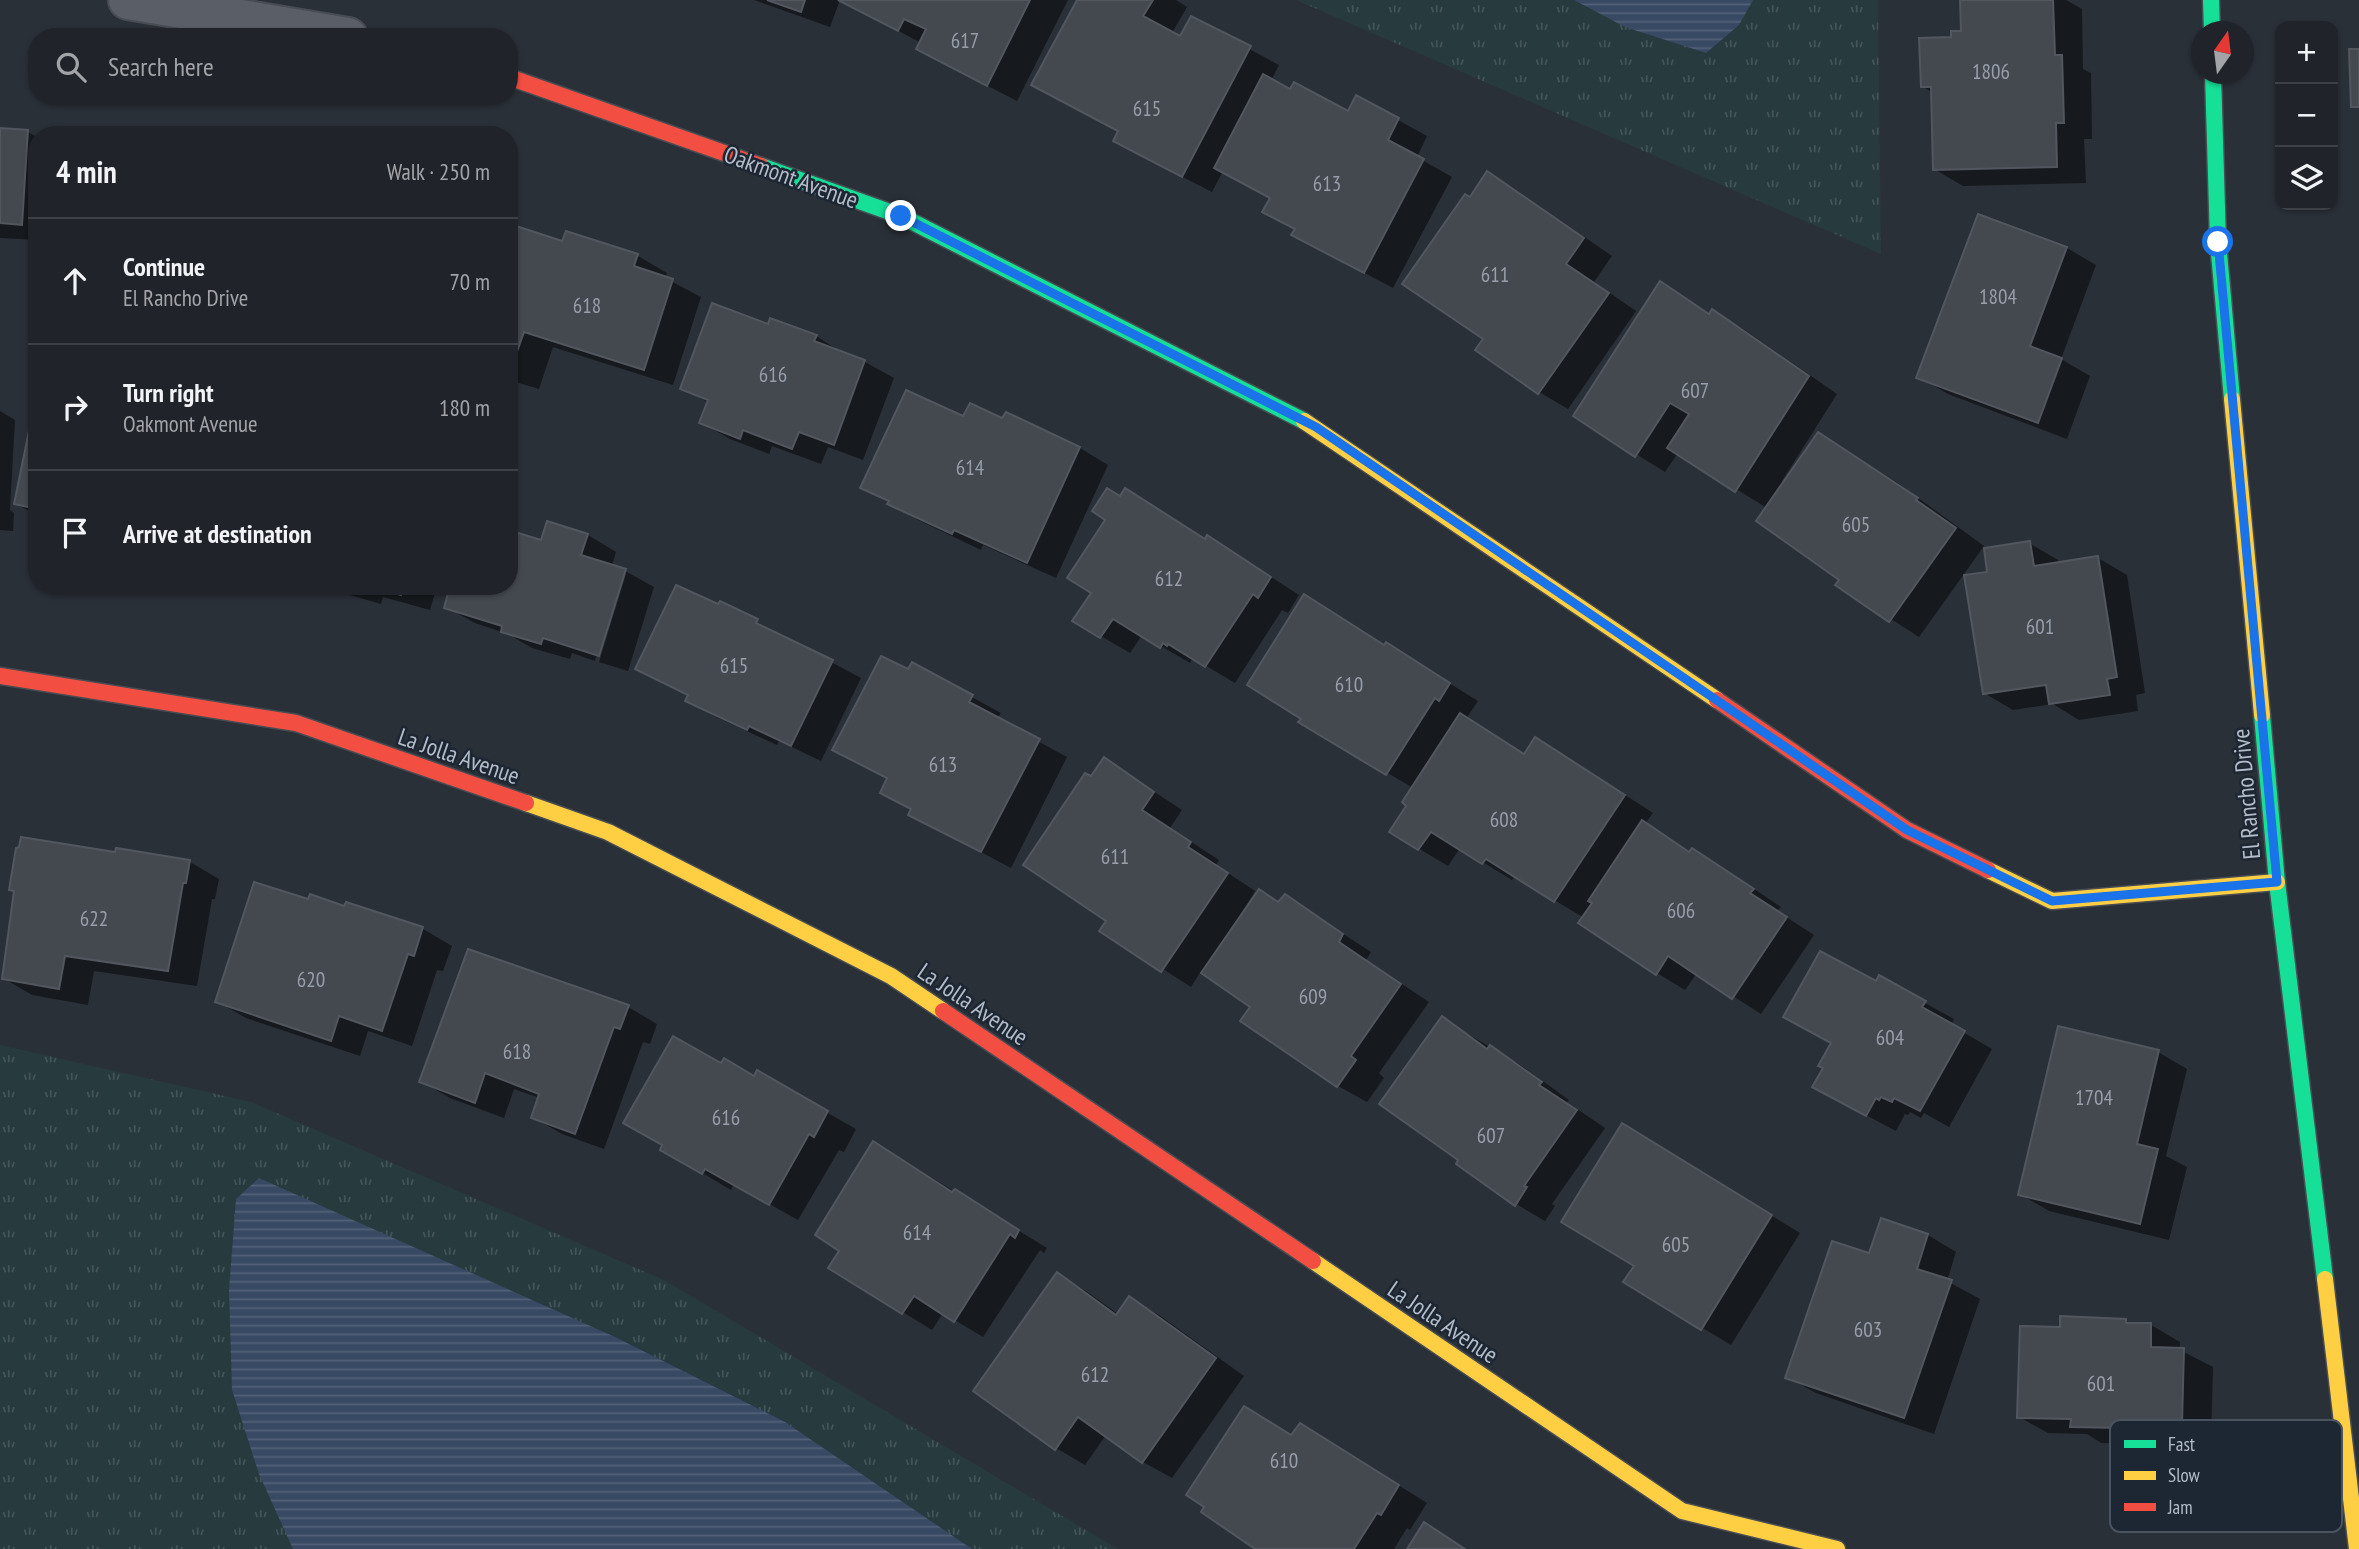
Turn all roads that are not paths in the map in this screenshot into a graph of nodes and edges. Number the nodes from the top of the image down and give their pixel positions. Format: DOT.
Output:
graph roads {
  1 [pos="128,0"];
  2 [pos="2211,0"];
  3 [pos="2212,21"];
  4 [pos="294,28"];
  5 [pos="518,80"];
  6 [pos="2213,84"];
  7 [pos="0,676"];
  8 [pos="2277,882"];
  9 [pos="2342,1420"];
  10 [pos="2342,1424"];
  11 [pos="1837,1549"];
  12 [pos="2357,1549"];
  1 -- 4 [label="street"];
  2 -- 3 [label="street"];
  5 -- 8 [label="street, Oakmont Avenue"];
  6 -- 8 [label="street, El Rancho Drive"];
  7 -- 11 [label="street, La Jolla Avenue"];
  8 -- 9 [label="street, El Rancho Drive"];
  10 -- 12 [label="street, El Rancho Drive"];
}
